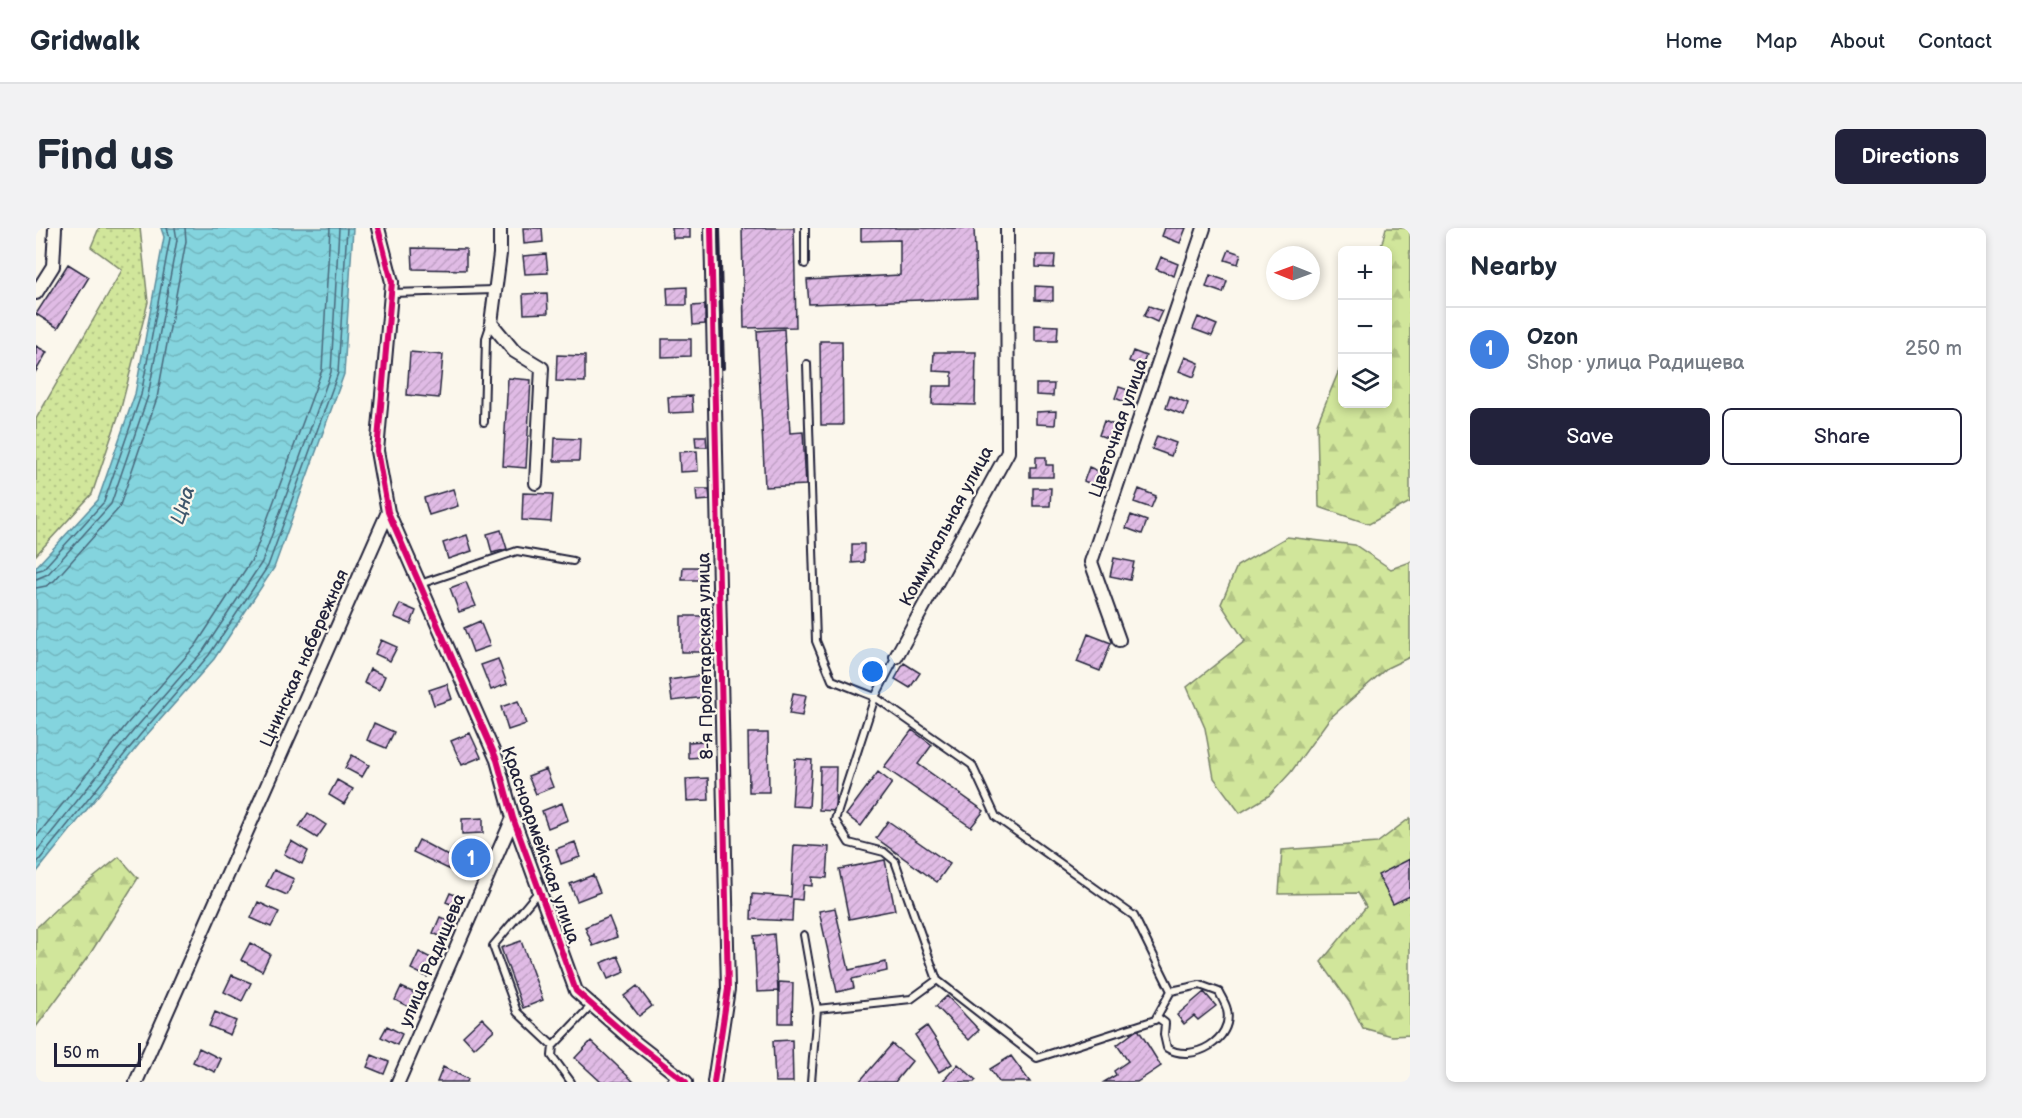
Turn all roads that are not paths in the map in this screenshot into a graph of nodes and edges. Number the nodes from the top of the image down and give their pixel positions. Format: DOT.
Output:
graph roads {
  1 [pos="55,228"];
  2 [pos="378,228"];
  3 [pos="500,228"];
  4 [pos="711,228"];
  5 [pos="805,228"];
  6 [pos="1008,228"];
  7 [pos="1204,228"];
  8 [pos="805,264"];
  9 [pos="494,290"];
  10 [pos="36,292"];
  11 [pos="391,293"];
  12 [pos="491,322"];
  13 [pos="807,364"];
  14 [pos="484,422"];
  15 [pos="536,483"];
  16 [pos="388,512"];
  17 [pos="573,561"];
  18 [pos="420,585"];
  19 [pos="1119,640"];
  20 [pos="896,657"];
  21 [pos="875,697"];
  22 [pos="513,818"];
  23 [pos="539,890"];
  24 [pos="804,935"];
  25 [pos="937,980"];
  26 [pos="1171,991"];
  27 [pos="592,1005"];
  28 [pos="817,1009"];
  29 [pos="1157,1017"];
  30 [pos="553,1046"];
  31 [pos="678,1080"];
  32 [pos="136,1082"];
  33 [pos="398,1082"];
  34 [pos="571,1082"];
  35 [pos="714,1082"];
  36 [pos="811,1082"];
  1 -- 10 [label="street"];
  2 -- 11 [label="street"];
  3 -- 9 [label="street"];
  4 -- 35 [label="street, 8-я Пролетарская улица"];
  5 -- 8 [label="lane"];
  6 -- 20 [label="street, Коммунальная улица"];
  7 -- 19 [label="street, Цветочная улица"];
  9 -- 11 [label="lane"];
  9 -- 12 [label="street"];
  11 -- 16 [label="street"];
  12 -- 14 [label="lane"];
  12 -- 15 [label="street"];
  13 -- 21 [label="lane"];
  16 -- 18 [label="street, Красноармейская улица"];
  16 -- 32 [label="street, Цнинская набережная"];
  17 -- 18 [label="lane"];
  18 -- 22 [label="street, Красноармейская улица"];
  20 -- 21 [label="lane"];
  21 -- 25 [label="lane"];
  21 -- 26 [label="lane"];
  22 -- 23 [label="street, Красноармейская улица"];
  22 -- 33 [label="street, улица Радищева"];
  23 -- 27 [label="street, Красноармейская улица"];
  23 -- 30 [label="lane"];
  24 -- 28 [label="lane"];
  25 -- 28 [label="lane"];
  25 -- 29 [label="lane"];
  26 -- 29 [label="lane"];
  26 -- 29 [label="lane"];
  27 -- 30 [label="lane"];
  27 -- 31 [label="street, Красноармейская улица"];
  28 -- 36 [label="lane"];
  30 -- 34 [label="lane"];
}
